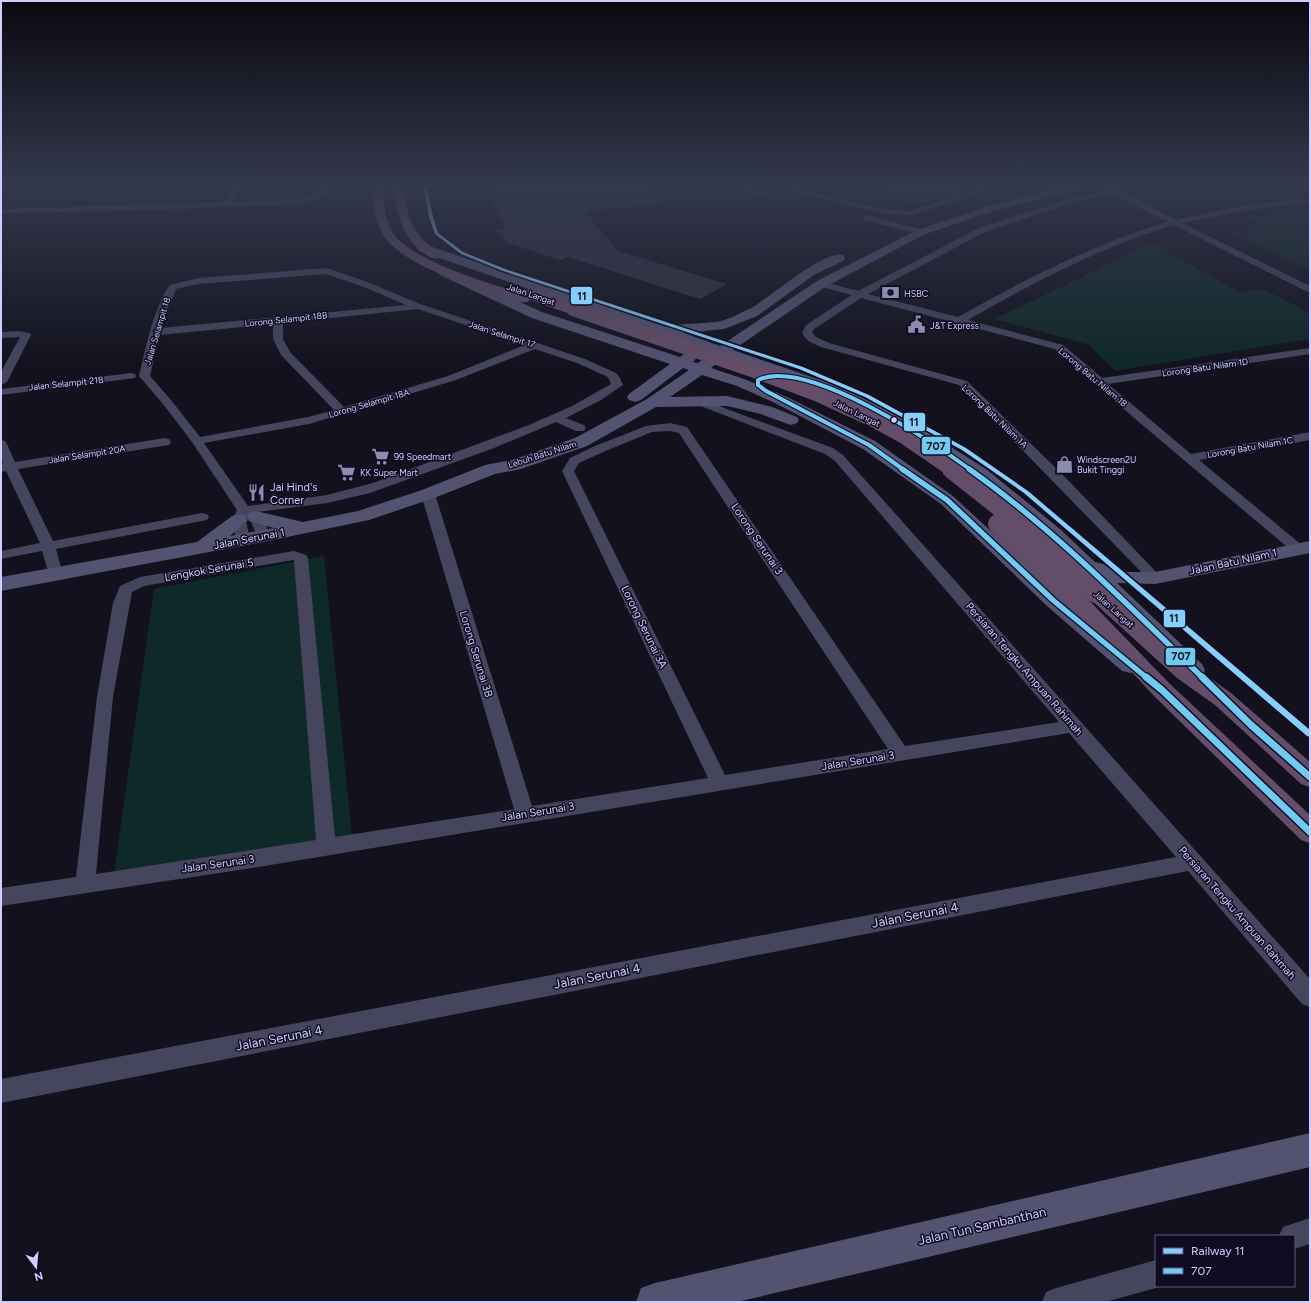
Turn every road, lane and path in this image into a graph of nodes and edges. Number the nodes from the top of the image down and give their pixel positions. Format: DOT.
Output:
graph roads {
  1 [pos="401,247"];
  2 [pos="885,247"];
  3 [pos="950,247"];
  4 [pos="1105,247"];
  5 [pos="1225,247"];
  6 [pos="423,248"];
  7 [pos="853,252"];
  8 [pos="427,263"];
  9 [pos="315,271"];
  10 [pos="821,284"];
  11 [pos="1310,290"];
  12 [pos="860,294"];
  13 [pos="527,296"];
  14 [pos="417,306"];
  15 [pos="750,313"];
  16 [pos="278,320"];
  17 [pos="961,320"];
  18 [pos="637,322"];
  19 [pos="655,328"];
  20 [pos="753,330"];
  21 [pos="155,332"];
  22 [pos="1,335"];
  23 [pos="600,336"];
  24 [pos="535,345"];
  25 [pos="706,345"];
  26 [pos="632,347"];
  27 [pos="722,351"];
  28 [pos="1310,351"];
  29 [pos="683,363"];
  30 [pos="766,365"];
  31 [pos="700,369"];
  32 [pos="131,376"];
  33 [pos="809,381"];
  34 [pos="1,382"];
  35 [pos="1100,382"];
  36 [pos="1,392"];
  37 [pos="637,396"];
  38 [pos="697,400"];
  39 [pos="781,400"];
  40 [pos="653,402"];
  41 [pos="342,411"];
  42 [pos="557,418"];
  43 [pos="580,428"];
  44 [pos="1310,436"];
  45 [pos="197,441"];
  46 [pos="165,442"];
  47 [pos="1,444"];
  48 [pos="1189,458"];
  49 [pos="5,467"];
  50 [pos="491,469"];
  51 [pos="568,471"];
  52 [pos="909,473"];
  53 [pos="428,494"];
  54 [pos="246,516"];
  55 [pos="202,517"];
  56 [pos="311,527"];
  57 [pos="263,536"];
  58 [pos="243,540"];
  59 [pos="48,546"];
  60 [pos="1304,548"];
  61 [pos="196,549"];
  62 [pos="1,555"];
  63 [pos="1080,558"];
  64 [pos="56,575"];
  65 [pos="1155,578"];
  66 [pos="1,584"];
  67 [pos="1148,624"];
  68 [pos="1162,690"];
  69 [pos="1223,699"];
  70 [pos="1074,726"];
  71 [pos="901,754"];
  72 [pos="1310,777"];
  73 [pos="720,783"];
  74 [pos="525,814"];
  75 [pos="1310,832"];
  76 [pos="326,847"];
  77 [pos="1193,862"];
  78 [pos="85,883"];
  79 [pos="1,897"];
  80 [pos="1310,996"];
  81 [pos="1,1091"];
  82 [pos="1310,1150"];
  83 [pos="1310,1231"];
  84 [pos="1295,1235"];
  85 [pos="1155,1274"];
  86 [pos="720,1294"];
  87 [pos="655,1302"];
  88 [pos="1056,1302"];
  1 -- 8 [label="highway, Jalan Langat"];
  2 -- 10 [label="main road, Lebuh Batu Nilam"];
  3 -- 12 [label="street"];
  4 -- 17 [label="street"];
  5 -- 11 [label="street"];
  6 -- 13 [label="highway, Jalan Langat"];
  6 -- 18 [label="main road, Jalan Langat"];
  7 -- 15 [label="main road, Lebuh Batu Nilam"];
  8 -- 13 [label="highway, Jalan Langat"];
  8 -- 23 [label="main road, Jalan Langat"];
  9 -- 14 [label="street, Jalan Selampit 17"];
  9 -- 21 [label="street, Jalan Selampit 18"];
  10 -- 12 [label="street, Lorong Batu Nilam 1B"];
  10 -- 20 [label="main road, Lebuh Batu Nilam"];
  12 -- 17 [label="street, Lorong Batu Nilam 1B"];
  12 -- 65 [label="street, Lorong Batu Nilam 1A"];
  13 -- 68 [label="highway, Jalan Langat, bridge"];
  13 -- 69 [label="highway, Jalan Langat, bridge"];
  14 -- 16 [label="street, Lorong Selampit 18B"];
  14 -- 24 [label="street, Jalan Selampit 17"];
  15 -- 19 [label="main road"];
  15 -- 25 [label="main road, Lebuh Batu Nilam"];
  16 -- 21 [label="street, Lorong Selampit 18B"];
  16 -- 41 [label="street"];
  17 -- 35 [label="street, Lorong Batu Nilam 1B"];
  18 -- 19 [label="main road, Jalan Langat"];
  18 -- 23 [label="main road"];
  19 -- 25 [label="main road, Jalan Langat"];
  20 -- 27 [label="main road, Lebuh Batu Nilam"];
  20 -- 30 [label="main road"];
  21 -- 45 [label="street, Jalan Selampit 18"];
  22 -- 34 [label="street"];
  23 -- 26 [label="main road, Jalan Langat"];
  24 -- 41 [label="street, Lorong Selampit 18A"];
  24 -- 42 [label="street, Jalan Selampit 17"];
  25 -- 27 [label="main road, Jalan Langat"];
  25 -- 29 [label="main road, Lebuh Batu Nilam"];
  26 -- 29 [label="main road, Jalan Langat"];
  26 -- 37 [label="main road"];
  27 -- 30 [label="main road, Jalan Langat"];
  27 -- 31 [label="main road, Lebuh Batu Nilam"];
  28 -- 35 [label="street, Lorong Batu Nilam 1D"];
  29 -- 31 [label="main road, Jalan Langat"];
  29 -- 37 [label="main road, Lebuh Batu Nilam"];
  30 -- 33 [label="main road, Jalan Langat"];
  31 -- 39 [label="main road, Jalan Langat"];
  31 -- 40 [label="main road, Lebuh Batu Nilam"];
  32 -- 36 [label="street, Jalan Selampit 21B"];
  33 -- 39 [label="main road"];
  33 -- 63 [label="main road, Jalan Langat"];
  35 -- 48 [label="street, Lorong Batu Nilam 1B"];
  37 -- 43 [label="main road, Lebuh Batu Nilam"];
  38 -- 40 [label="main road"];
  38 -- 52 [label="main road"];
  38 -- 70 [label="street, Persiaran Tengku Ampuan Rahimah"];
  39 -- 52 [label="main road, Jalan Langat"];
  40 -- 50 [label="main road, Lebuh Batu Nilam"];
  41 -- 45 [label="street, Lorong Selampit 18A"];
  42 -- 43 [label="street"];
  42 -- 54 [label="street"];
  43 -- 50 [label="main road, Lebuh Batu Nilam"];
  44 -- 48 [label="street, Lorong Batu Nilam 1C"];
  45 -- 54 [label="street, Jalan Selampit 18"];
  46 -- 49 [label="street, Jalan Selampit 20A"];
  47 -- 49 [label="street"];
  48 -- 60 [label="street, Lorong Batu Nilam 1B"];
  49 -- 59 [label="street"];
  50 -- 53 [label="main road, Jalan Serunai 1"];
  51 -- 71 [label="street, Lorong Serunai 3"];
  51 -- 73 [label="street, Lorong Serunai 3A"];
  52 -- 68 [label="main road, Jalan Langat"];
  53 -- 56 [label="main road, Jalan Serunai 1"];
  53 -- 74 [label="street, Lorong Serunai 3B"];
  54 -- 56 [label="main road"];
  54 -- 57 [label="street, Jalan Selampit 18"];
  54 -- 58 [label="street, Jalan Selampit 18"];
  54 -- 61 [label="main road"];
  55 -- 59 [label="street"];
  56 -- 57 [label="main road, Jalan Serunai 1"];
  57 -- 58 [label="main road, Jalan Serunai 1"];
  58 -- 61 [label="main road, Jalan Serunai 1"];
  59 -- 62 [label="street"];
  59 -- 64 [label="street"];
  60 -- 65 [label="main road, Jalan Batu Nilam 1"];
  61 -- 64 [label="main road, Jalan Serunai 1"];
  63 -- 65 [label="main road, Jalan Batu Nilam 1"];
  63 -- 67 [label="main road, Jalan Langat"];
  64 -- 66 [label="main road, Jalan Serunai 1"];
  65 -- 67 [label="main road"];
  67 -- 69 [label="main road, Jalan Langat"];
  68 -- 75 [label="highway, Jalan Langat"];
  69 -- 72 [label="highway, Jalan Langat"];
  70 -- 71 [label="street, Jalan Serunai 3"];
  70 -- 77 [label="street, Persiaran Tengku Ampuan Rahimah"];
  71 -- 73 [label="street, Jalan Serunai 3"];
  73 -- 74 [label="street, Jalan Serunai 3"];
  74 -- 76 [label="street, Jalan Serunai 3"];
  76 -- 78 [label="street, Jalan Serunai 3"];
  76 -- 78 [label="street, Lengkok Serunai 5"];
  77 -- 80 [label="street, Persiaran Tengku Ampuan Rahimah"];
  77 -- 81 [label="street, Jalan Serunai 4"];
  78 -- 79 [label="street, Jalan Serunai 3"];
  82 -- 86 [label="main road, Jalan Tun Sambanthan"];
  83 -- 84 [label="street"];
  85 -- 88 [label="street"];
  86 -- 87 [label="main road, Jalan Tun Sambanthan"];
}
